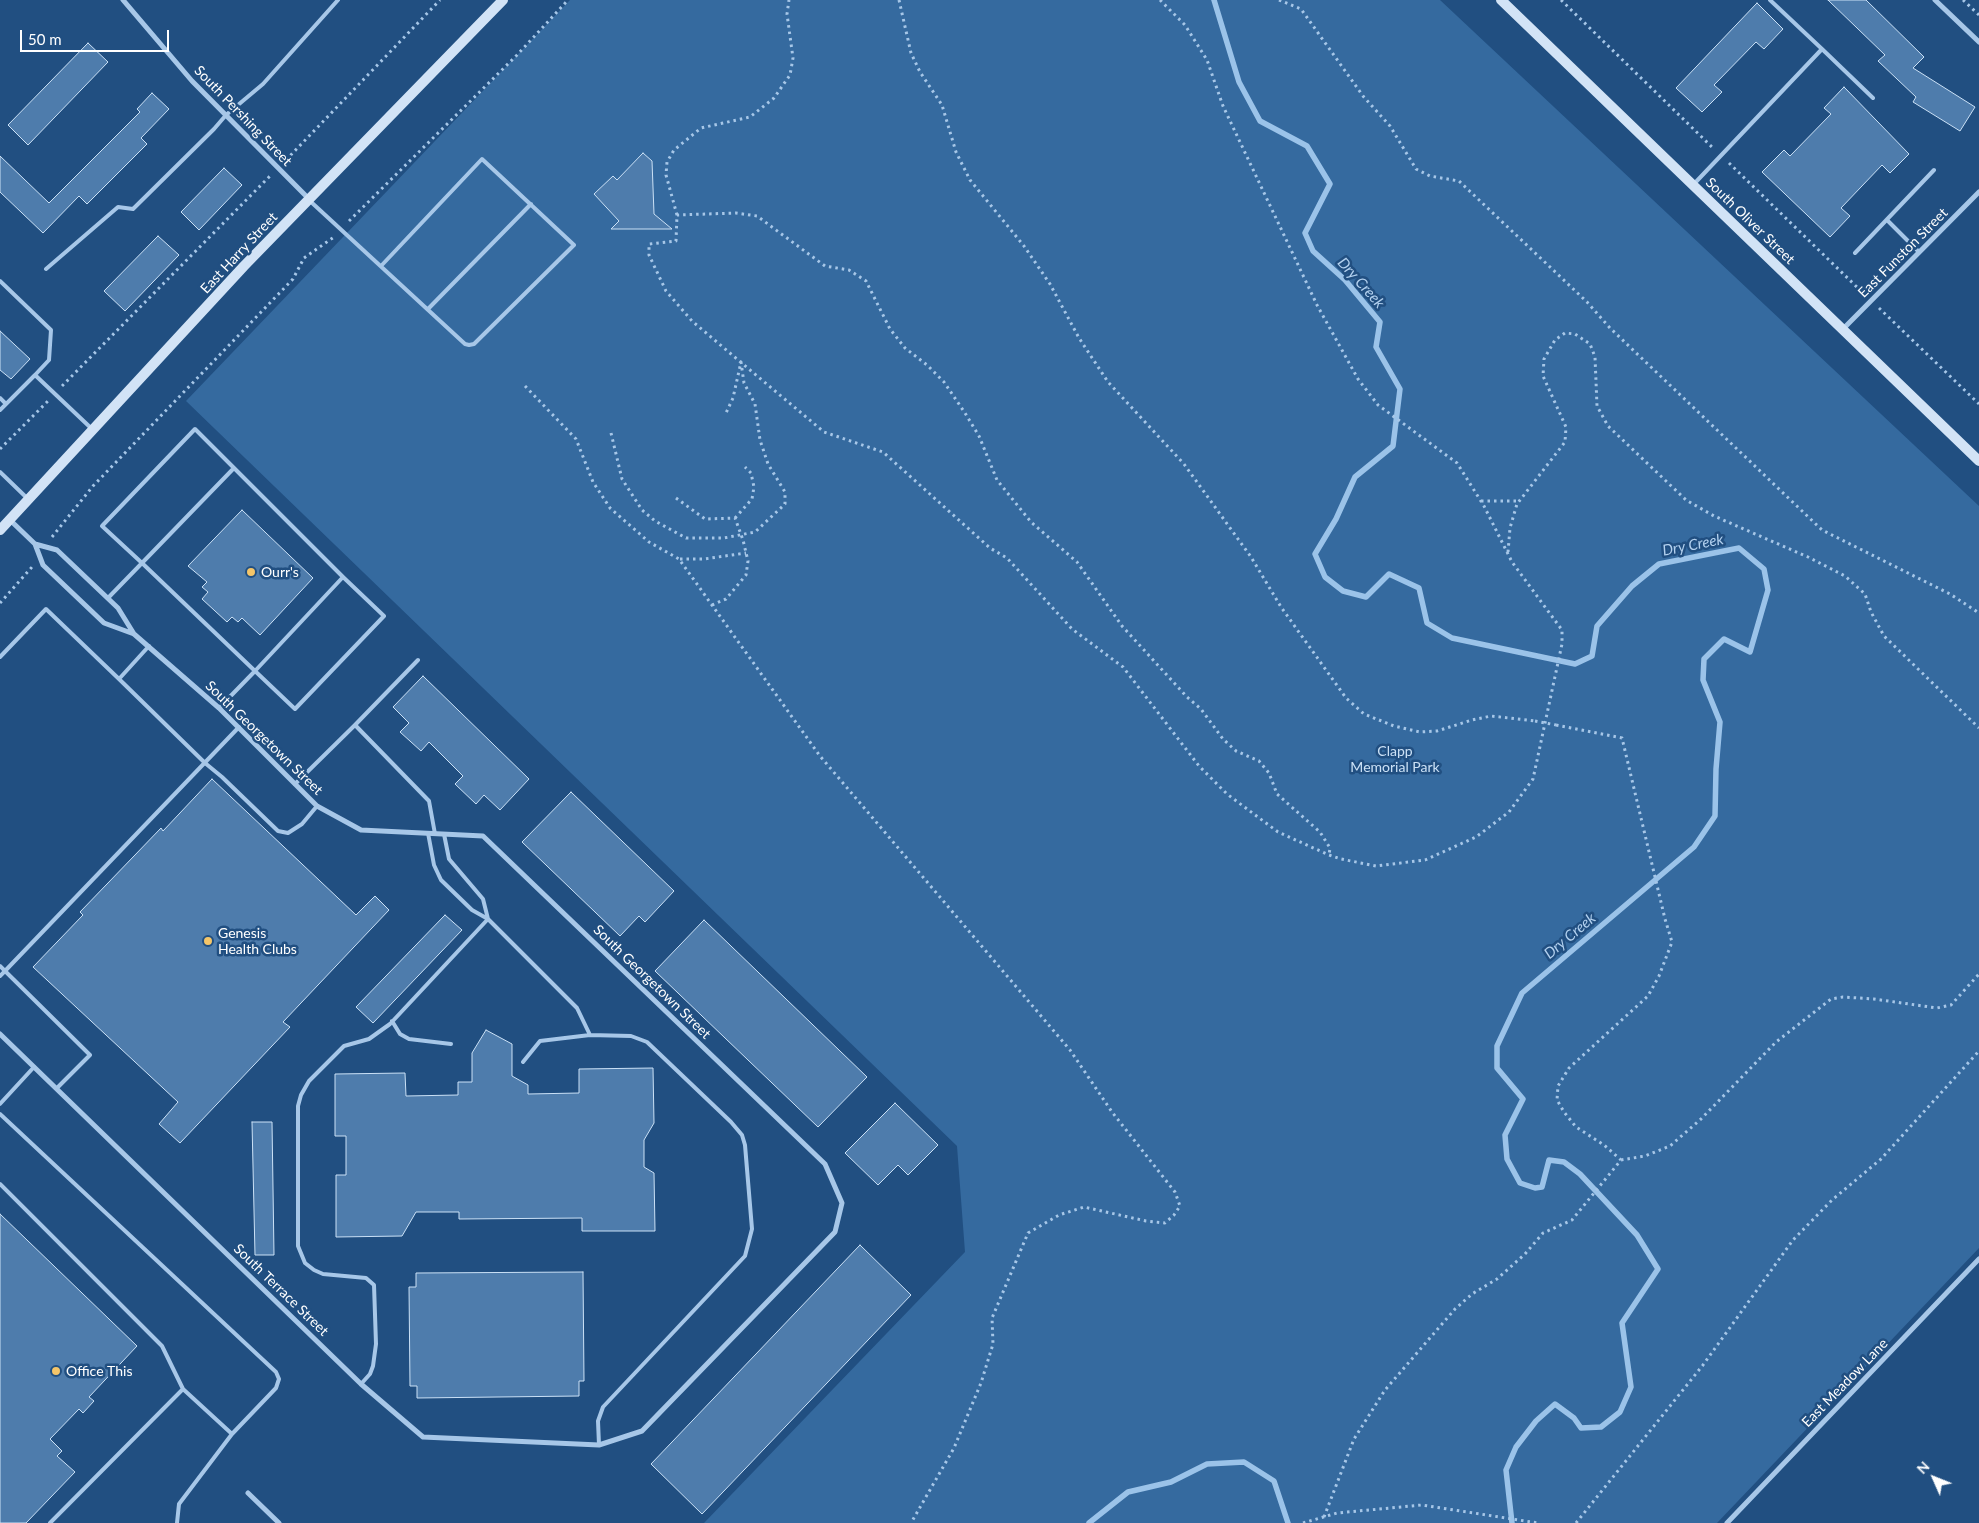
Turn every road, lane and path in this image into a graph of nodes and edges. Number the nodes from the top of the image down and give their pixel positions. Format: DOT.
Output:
graph roads {
  1 [pos="123,0"];
  2 [pos="338,0"];
  3 [pos="440,0"];
  4 [pos="502,0"];
  5 [pos="568,0"];
  6 [pos="788,0"];
  7 [pos="899,0"];
  8 [pos="1160,0"];
  9 [pos="1279,0"];
  10 [pos="1501,0"];
  11 [pos="1561,0"];
  12 [pos="1770,0"];
  13 [pos="1963,0"];
  14 [pos="1938,1"];
  15 [pos="1979,15"];
  16 [pos="1978,39"];
  17 [pos="1822,49"];
  18 [pos="1873,98"];
  19 [pos="226,115"];
  20 [pos="1721,155"];
  21 [pos="278,168"];
  22 [pos="1934,170"];
  23 [pos="1693,185"];
  24 [pos="1979,192"];
  25 [pos="309,200"];
  26 [pos="531,204"];
  27 [pos="678,214"];
  28 [pos="1887,220"];
  29 [pos="341,229"];
  30 [pos="1919,252"];
  31 [pos="1855,253"];
  32 [pos="381,266"];
  33 [pos="46,269"];
  34 [pos="0,281"];
  35 [pos="1872,301"];
  36 [pos="428,309"];
  37 [pos="1843,329"];
  38 [pos="740,362"];
  39 [pos="35,375"];
  40 [pos="525,386"];
  41 [pos="54,394"];
  42 [pos="0,398"];
  43 [pos="6,404"];
  44 [pos="1979,404"];
  45 [pos="0,410"];
  46 [pos="726,413"];
  47 [pos="94,430"];
  48 [pos="611,434"];
  49 [pos="0,449"];
  50 [pos="1979,462"];
  51 [pos="745,467"];
  52 [pos="234,468"];
  53 [pos="0,472"];
  54 [pos="676,498"];
  55 [pos="29,500"];
  56 [pos="1481,501"];
  57 [pos="1519,501"];
  58 [pos="735,518"];
  59 [pos="10,520"];
  60 [pos="0,530"];
  61 [pos="741,535"];
  62 [pos="34,544"];
  63 [pos="46,546"];
  64 [pos="746,553"];
  65 [pos="1508,554"];
  66 [pos="39,556"];
  67 [pos="679,559"];
  68 [pos="142,563"];
  69 [pos="343,577"];
  70 [pos="108,598"];
  71 [pos="0,603"];
  72 [pos="712,605"];
  73 [pos="1979,613"];
  74 [pos="134,634"];
  75 [pos="148,646"];
  76 [pos="0,657"];
  77 [pos="418,660"];
  78 [pos="255,671"];
  79 [pos="119,679"];
  80 [pos="219,708"];
  81 [pos="354,725"];
  82 [pos="239,727"];
  83 [pos="1979,728"];
  84 [pos="205,763"];
  85 [pos="295,784"];
  86 [pos="317,806"];
  87 [pos="428,834"];
  88 [pos="435,834"];
  89 [pos="444,834"];
  90 [pos="1329,855"];
  91 [pos="488,919"];
  92 [pos="0,966"];
  93 [pos="5,971"];
  94 [pos="1979,974"];
  95 [pos="0,976"];
  96 [pos="392,1021"];
  97 [pos="0,1034"];
  98 [pos="590,1035"];
  99 [pos="451,1044"];
  100 [pos="1979,1051"];
  101 [pos="523,1062"];
  102 [pos="34,1067"];
  103 [pos="57,1088"];
  104 [pos="0,1104"];
  105 [pos="0,1114"];
  106 [pos="1621,1160"];
  107 [pos="0,1184"];
  108 [pos="1979,1259"];
  109 [pos="361,1384"];
  110 [pos="182,1388"];
  111 [pos="232,1434"];
  112 [pos="599,1445"];
  113 [pos="248,1493"];
  114 [pos="1324,1516"];
  115 [pos="50,1523"];
  116 [pos="177,1523"];
  117 [pos="280,1523"];
  118 [pos="910,1523"];
  119 [pos="1303,1523"];
  120 [pos="1538,1523"];
  121 [pos="1576,1523"];
  122 [pos="1727,1523"];
  1 -- 19 [label="street, South Pershing Street"];
  2 -- 19 [label="lane"];
  3 -- 21 [label="path"];
  4 -- 25 [label="main road, East Harry Street"];
  5 -- 29 [label="path"];
  6 -- 27 [label="path"];
  7 -- 106 [label="path, bridge"];
  8 -- 56 [label="path"];
  9 -- 73 [label="path"];
  10 -- 23 [label="main road, South Oliver Street"];
  11 -- 20 [label="path"];
  12 -- 17 [label="lane"];
  13 -- 15 [label="path"];
  14 -- 16 [label="street"];
  17 -- 18 [label="lane"];
  17 -- 20 [label="lane"];
  19 -- 21 [label="street, South Pershing Street"];
  19 -- 33 [label="lane"];
  20 -- 23 [label="lane"];
  20 -- 35 [label="path"];
  21 -- 25 [label="street, South Pershing Street"];
  21 -- 41 [label="path"];
  22 -- 28 [label="lane"];
  23 -- 37 [label="main road, South Oliver Street"];
  24 -- 30 [label="street, East Funston Street"];
  25 -- 29 [label="lane"];
  25 -- 47 [label="main road, East Harry Street"];
  26 -- 32 [label="lane"];
  26 -- 36 [label="lane"];
  26 -- 36 [label="lane"];
  27 -- 38 [label="path"];
  27 -- 90 [label="path"];
  28 -- 30 [label="lane"];
  28 -- 31 [label="lane"];
  29 -- 32 [label="lane"];
  29 -- 63 [label="path"];
  30 -- 35 [label="street, East Funston Street"];
  32 -- 36 [label="lane"];
  34 -- 39 [label="lane"];
  35 -- 37 [label="street, East Funston Street"];
  35 -- 44 [label="path"];
  37 -- 50 [label="main road, South Oliver Street"];
  38 -- 46 [label="path"];
  38 -- 61 [label="path"];
  38 -- 90 [label="path"];
  39 -- 41 [label="lane"];
  39 -- 43 [label="lane"];
  40 -- 67 [label="path"];
  41 -- 47 [label="lane"];
  41 -- 49 [label="path"];
  42 -- 43 [label="lane"];
  43 -- 45 [label="lane"];
  47 -- 55 [label="main road, East Harry Street"];
  48 -- 61 [label="path"];
  51 -- 58 [label="path"];
  52 -- 68 [label="lane"];
  52 -- 68 [label="lane"];
  52 -- 69 [label="lane"];
  53 -- 55 [label="lane"];
  54 -- 58 [label="path"];
  55 -- 59 [label="main road, East Harry Street"];
  56 -- 57 [label="path"];
  56 -- 65 [label="path"];
  57 -- 65 [label="path"];
  57 -- 83 [label="path"];
  58 -- 61 [label="path"];
  59 -- 60 [label="main road, East Harry Street"];
  59 -- 62 [label="street, South Georgetown Street"];
  61 -- 64 [label="path"];
  62 -- 63 [label="street, South Georgetown Street"];
  62 -- 66 [label="street, South Georgetown Street"];
  63 -- 70 [label="street, South Georgetown Street"];
  64 -- 67 [label="path"];
  64 -- 72 [label="path"];
  65 -- 90 [label="path"];
  66 -- 71 [label="path"];
  66 -- 74 [label="street, South Georgetown Street"];
  67 -- 72 [label="path"];
  68 -- 70 [label="lane"];
  68 -- 78 [label="lane"];
  69 -- 78 [label="lane"];
  69 -- 78 [label="lane"];
  70 -- 74 [label="street, South Georgetown Street"];
  72 -- 118 [label="path"];
  74 -- 75 [label="street, South Georgetown Street"];
  75 -- 79 [label="lane"];
  75 -- 80 [label="street, South Georgetown Street"];
  76 -- 79 [label="lane"];
  77 -- 81 [label="lane"];
  78 -- 80 [label="lane"];
  79 -- 84 [label="lane"];
  80 -- 82 [label="street, South Georgetown Street"];
  81 -- 85 [label="lane"];
  81 -- 88 [label="lane"];
  82 -- 84 [label="lane"];
  82 -- 85 [label="street, South Georgetown Street"];
  84 -- 86 [label="lane"];
  84 -- 93 [label="lane"];
  85 -- 86 [label="street, South Georgetown Street"];
  86 -- 87 [label="street, South Georgetown Street"];
  87 -- 88 [label="street, South Georgetown Street"];
  87 -- 91 [label="lane"];
  88 -- 89 [label="street, South Georgetown Street"];
  89 -- 91 [label="lane"];
  89 -- 112 [label="street, South Georgetown Street"];
  91 -- 96 [label="lane"];
  91 -- 98 [label="lane"];
  92 -- 93 [label="lane"];
  93 -- 95 [label="lane"];
  93 -- 103 [label="lane"];
  94 -- 106 [label="path"];
  96 -- 99 [label="lane"];
  96 -- 109 [label="lane"];
  97 -- 102 [label="street, South Terrace Street"];
  98 -- 101 [label="lane"];
  98 -- 112 [label="lane"];
  100 -- 121 [label="path"];
  102 -- 103 [label="street, South Terrace Street"];
  102 -- 104 [label="lane"];
  103 -- 109 [label="street, South Terrace Street"];
  105 -- 111 [label="lane"];
  106 -- 114 [label="path"];
  107 -- 110 [label="lane"];
  108 -- 122 [label="street, East Meadow Lane"];
  109 -- 112 [label="street, South Terrace Street"];
  110 -- 111 [label="lane"];
  110 -- 115 [label="lane"];
  111 -- 116 [label="lane"];
  113 -- 117 [label="street"];
  114 -- 119 [label="path"];
  114 -- 120 [label="path"];
}
